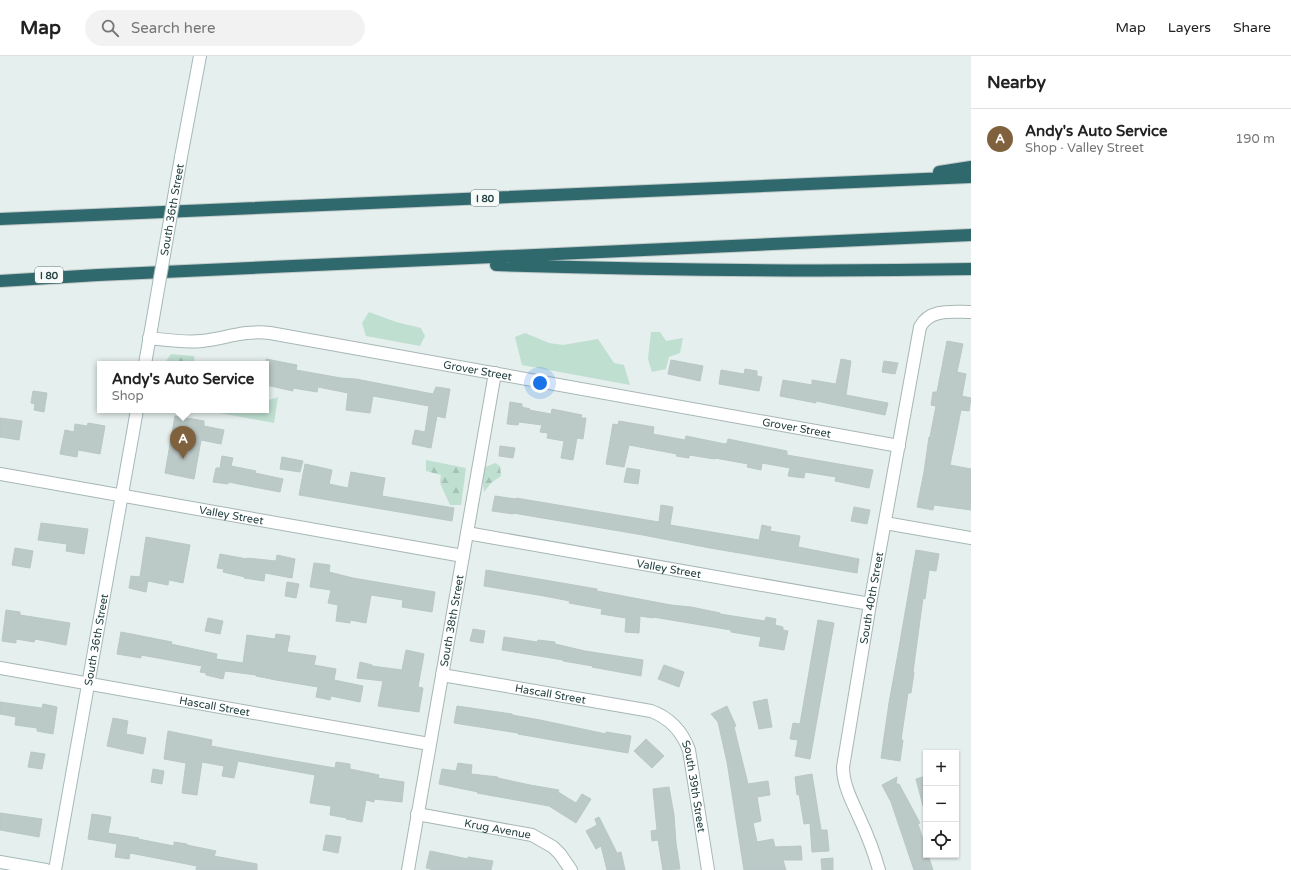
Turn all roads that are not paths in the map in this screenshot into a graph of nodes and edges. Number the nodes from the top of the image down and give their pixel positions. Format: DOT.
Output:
graph roads {
  1 [pos="199,58"];
  2 [pos="971,167"];
  3 [pos="971,177"];
  4 [pos="872,181"];
  5 [pos="0,219"];
  6 [pos="971,235"];
  7 [pos="403,262"];
  8 [pos="971,269"];
  9 [pos="98,275"];
  10 [pos="0,276"];
  11 [pos="0,281"];
  12 [pos="971,312"];
  13 [pos="149,338"];
  14 [pos="145,361"];
  15 [pos="495,373"];
  16 [pos="136,413"];
  17 [pos="899,446"];
  18 [pos="0,474"];
  19 [pos="122,496"];
  20 [pos="885,523"];
  21 [pos="467,532"];
  22 [pos="971,538"];
  23 [pos="462,556"];
  24 [pos="870,604"];
  25 [pos="0,668"];
  26 [pos="442,675"];
  27 [pos="88,683"];
  28 [pos="659,714"];
  29 [pos="430,744"];
  30 [pos="417,814"];
  31 [pos="0,862"];
  32 [pos="569,867"];
  33 [pos="46,870"];
  34 [pos="55,870"];
  35 [pos="408,870"];
  36 [pos="708,870"];
  37 [pos="879,870"];
  1 -- 13 [label="street, South 36th Street, bridge"];
  2 -- 4 [label="highway"];
  3 -- 4 [label="highway, I 80"];
  4 -- 5 [label="highway, I 80"];
  6 -- 7 [label="highway, I 80"];
  7 -- 8 [label="highway"];
  7 -- 9 [label="highway, I 80"];
  9 -- 10 [label="highway, I 80"];
  9 -- 11 [label="highway"];
  12 -- 17 [label="street, South 40th Street"];
  13 -- 14 [label="street, South 36th Street"];
  13 -- 15 [label="street, Grover Street"];
  15 -- 17 [label="street, Grover Street"];
  15 -- 21 [label="street, South 38th Street"];
  16 -- 19 [label="street, South 36th Street"];
  17 -- 20 [label="street, South 40th Street"];
  18 -- 19 [label="street, Valley Street"];
  19 -- 23 [label="street, Valley Street"];
  19 -- 27 [label="street, South 36th Street"];
  20 -- 22 [label="street"];
  20 -- 24 [label="street, South 40th Street"];
  21 -- 23 [label="street, South 38th Street"];
  21 -- 24 [label="street, Valley Street"];
  23 -- 26 [label="street, South 38th Street"];
  24 -- 37 [label="street, South 40th Street"];
  25 -- 27 [label="street, Hascall Street"];
  26 -- 28 [label="street, Hascall Street"];
  26 -- 29 [label="street, South 38th Street"];
  27 -- 29 [label="street, Hascall Street"];
  27 -- 34 [label="street, South 36th Street"];
  28 -- 36 [label="street, South 39th Street"];
  29 -- 30 [label="street, South 38th Street"];
  30 -- 32 [label="street, Krug Avenue"];
  30 -- 35 [label="street, South 38th Street"];
  31 -- 33 [label="street"];
}
